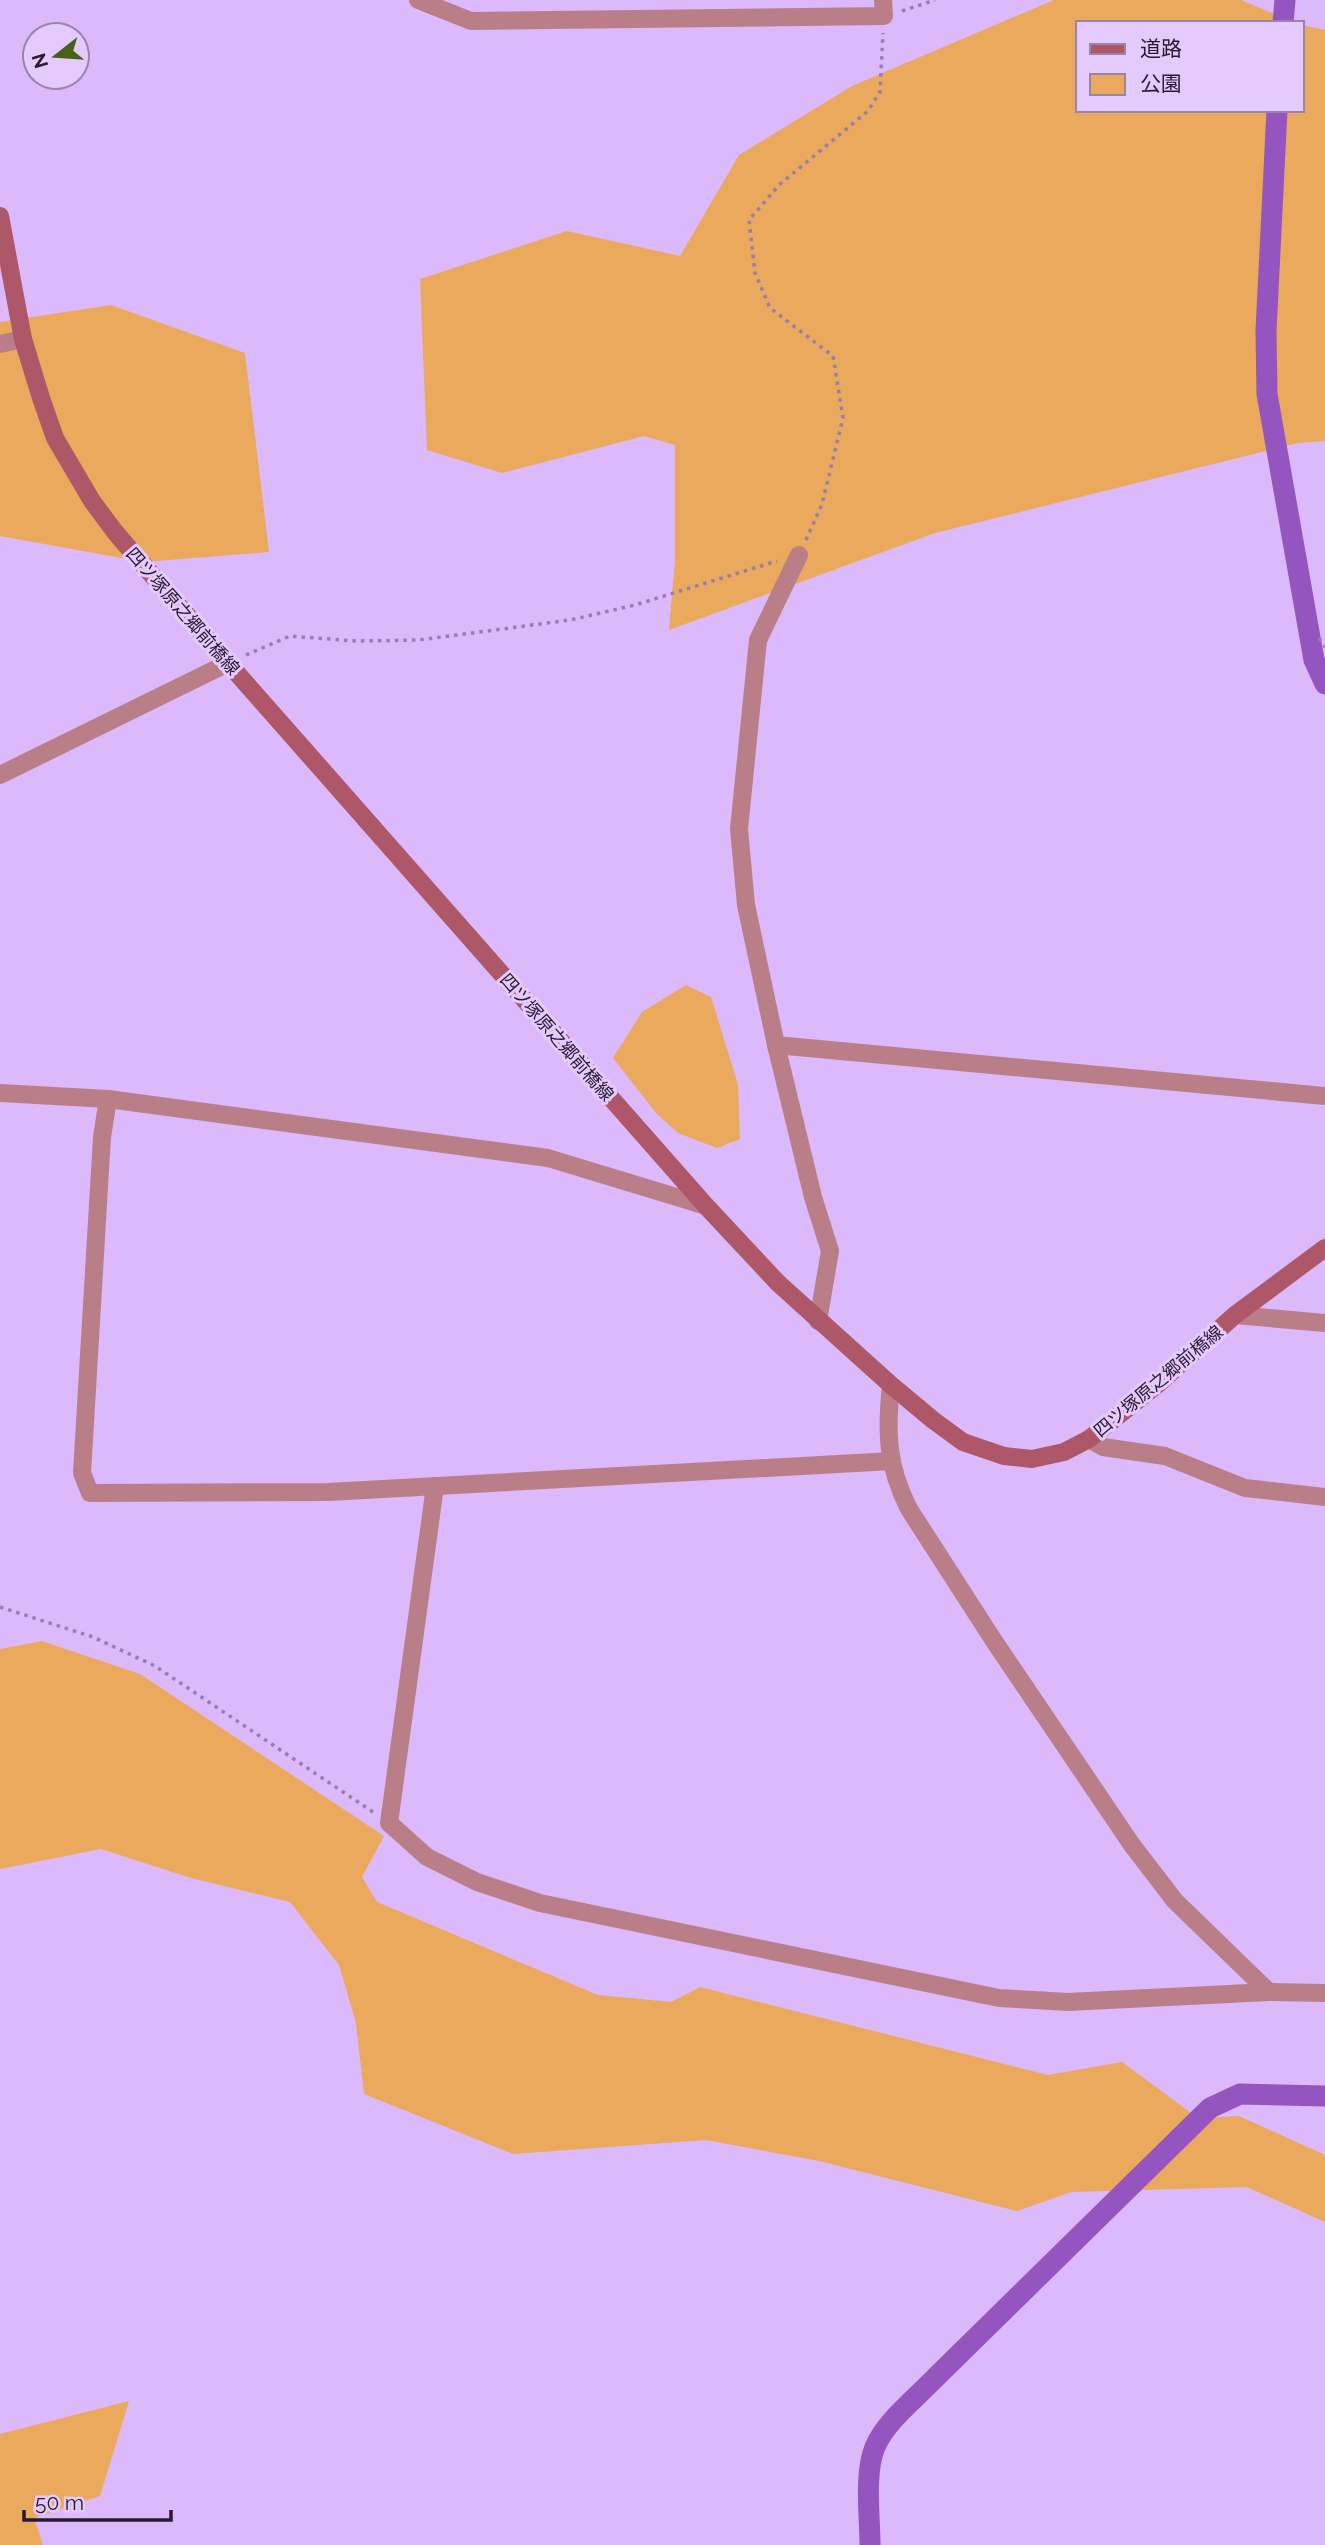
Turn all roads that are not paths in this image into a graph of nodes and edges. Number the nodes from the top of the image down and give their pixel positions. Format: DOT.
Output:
graph roads {
  1 [pos="418,0"];
  2 [pos="883,8"];
  3 [pos="0,216"];
  4 [pos="23,339"];
  5 [pos="0,344"];
  6 [pos="799,555"];
  7 [pos="228,663"];
  8 [pos="0,775"];
  9 [pos="776,1045"];
  10 [pos="0,1093"];
  11 [pos="1325,1096"];
  12 [pos="108,1099"];
  13 [pos="706,1206"];
  14 [pos="1325,1248"];
  15 [pos="1235,1315"];
  16 [pos="818,1321"];
  17 [pos="1325,1323"];
  18 [pos="891,1385"];
  19 [pos="1089,1439"];
  20 [pos="892,1461"];
  21 [pos="436,1486"];
  22 [pos="1325,1497"];
  23 [pos="1269,1992"];
  24 [pos="1325,1993"];
  1 -- 2 [label="street"];
  3 -- 4 [label="main road, 四ツ塚原之郷前橋線"];
  4 -- 5 [label="street"];
  4 -- 7 [label="main road, 四ツ塚原之郷前橋線"];
  6 -- 9 [label="street"];
  7 -- 8 [label="street"];
  7 -- 13 [label="main road, 四ツ塚原之郷前橋線"];
  9 -- 11 [label="street"];
  9 -- 16 [label="street"];
  10 -- 12 [label="street"];
  12 -- 13 [label="street"];
  12 -- 21 [label="street"];
  13 -- 16 [label="main road, 四ツ塚原之郷前橋線"];
  14 -- 15 [label="main road, 四ツ塚原之郷前橋線"];
  15 -- 17 [label="street"];
  15 -- 19 [label="main road, 四ツ塚原之郷前橋線"];
  16 -- 18 [label="main road, 四ツ塚原之郷前橋線"];
  18 -- 19 [label="main road, 四ツ塚原之郷前橋線"];
  18 -- 20 [label="street"];
  19 -- 22 [label="street"];
  20 -- 21 [label="street"];
  20 -- 23 [label="street"];
  21 -- 23 [label="street"];
  23 -- 24 [label="street"];
}
